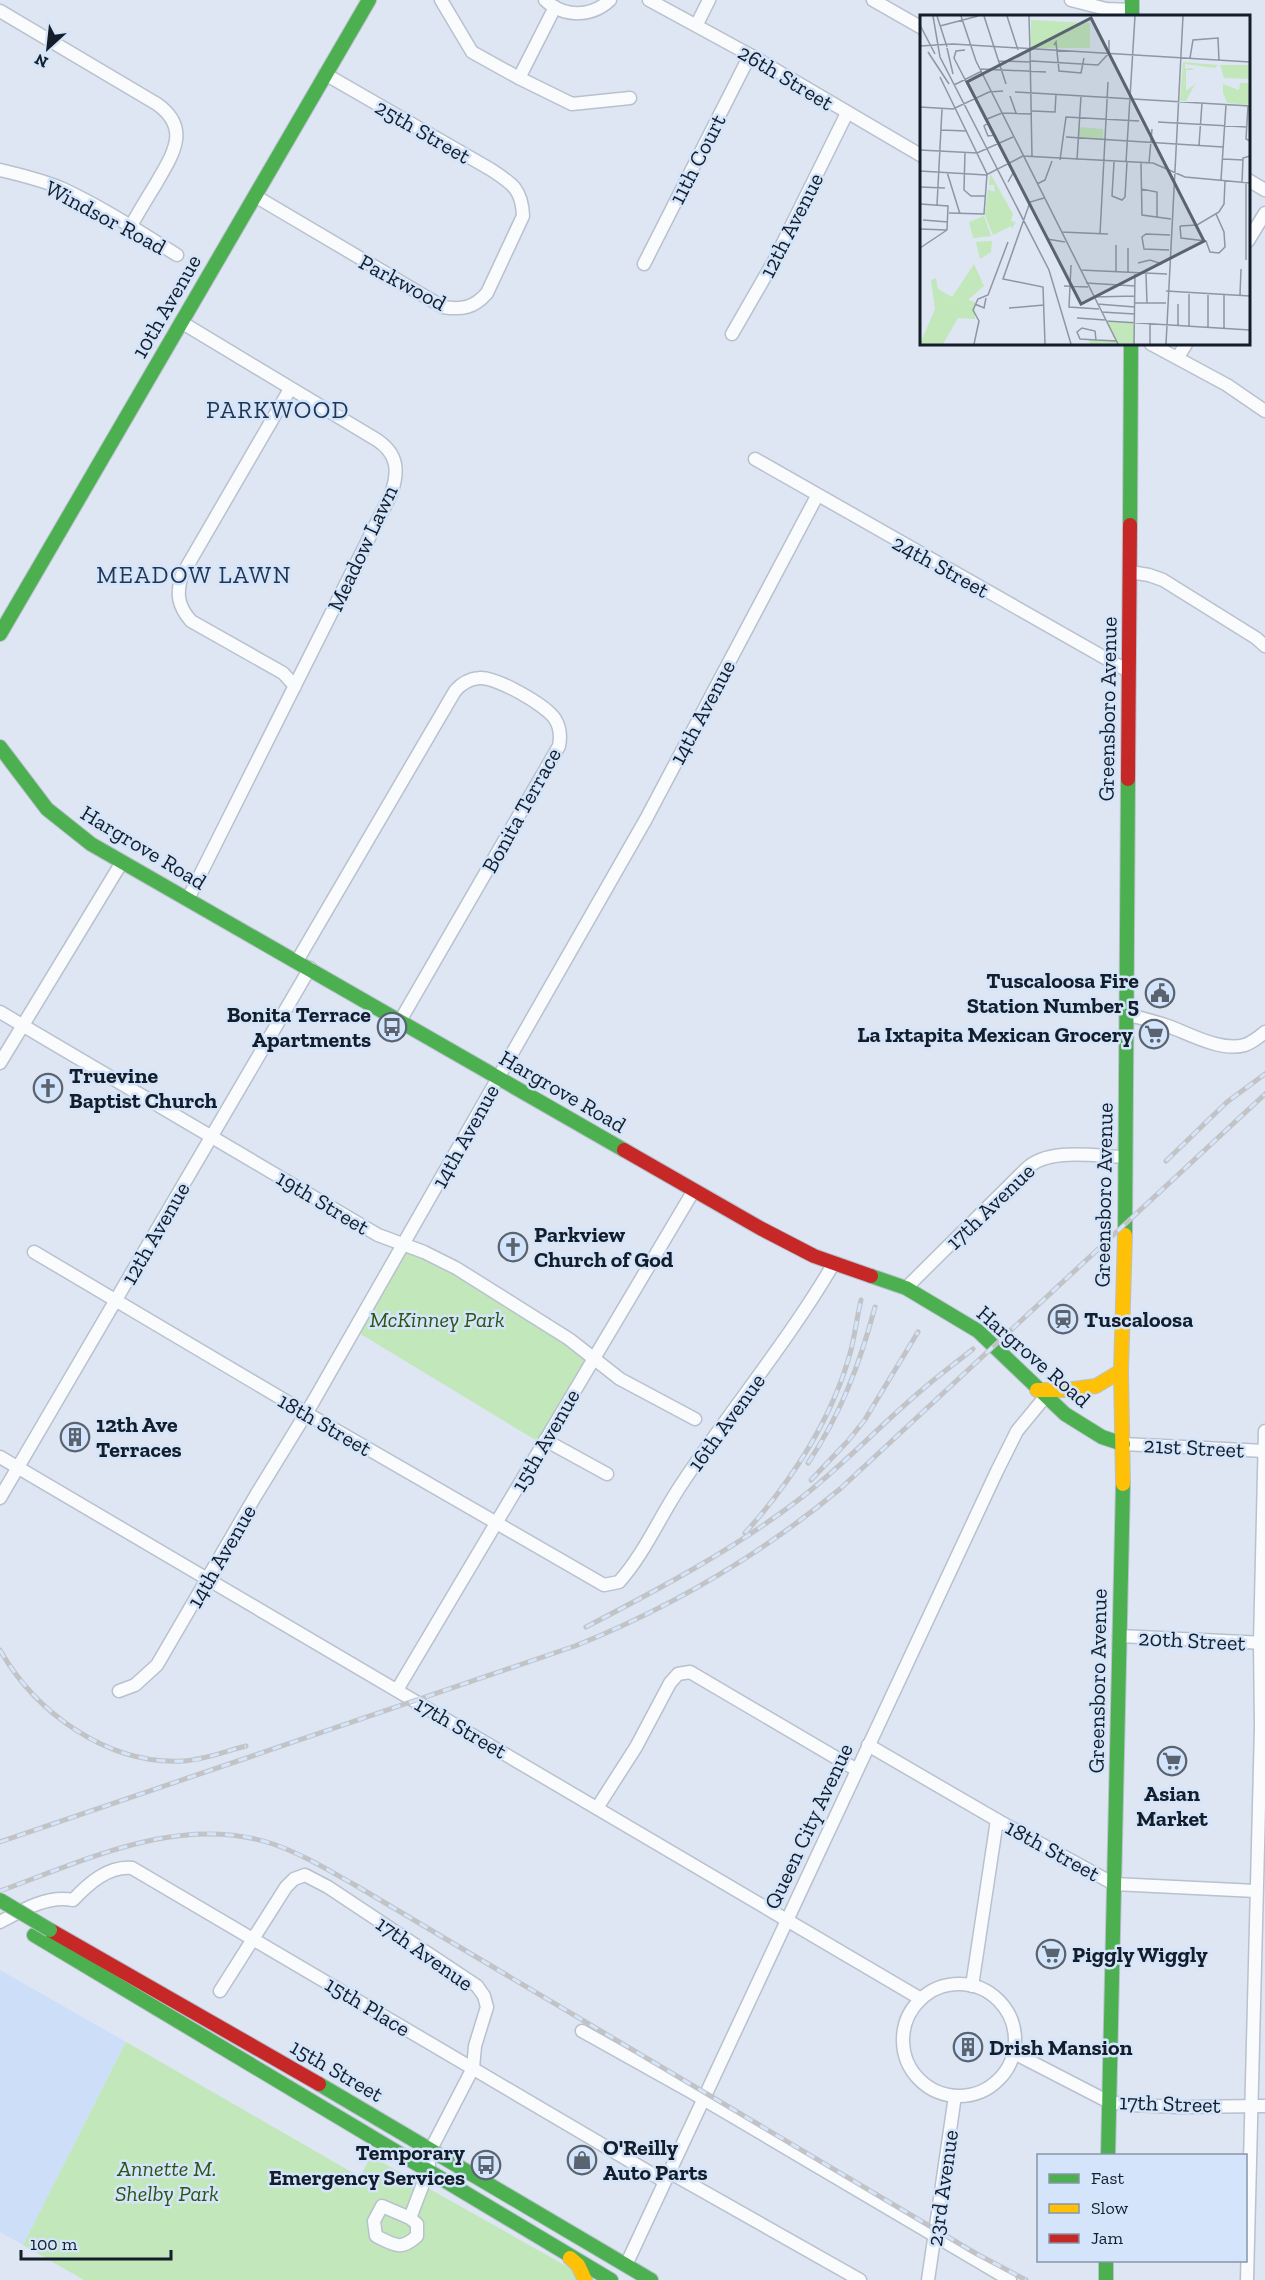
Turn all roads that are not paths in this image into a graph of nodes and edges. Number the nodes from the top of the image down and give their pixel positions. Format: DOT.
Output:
graph roads {
  1 [pos="369,0"];
  2 [pos="441,0"];
  3 [pos="610,0"];
  4 [pos="649,0"];
  5 [pos="709,0"];
  6 [pos="873,0"];
  7 [pos="1071,0"];
  8 [pos="550,4"];
  9 [pos="1132,9"];
  10 [pos="0,11"];
  11 [pos="697,24"];
  12 [pos="920,27"];
  13 [pos="750,55"];
  14 [pos="325,75"];
  15 [pos="519,78"];
  16 [pos="630,98"];
  17 [pos="847,113"];
  18 [pos="920,155"];
  19 [pos="0,170"];
  20 [pos="1250,181"];
  21 [pos="1265,190"];
  22 [pos="518,191"];
  23 [pos="255,196"];
  24 [pos="1265,213"];
  25 [pos="130,226"];
  26 [pos="1250,238"];
  27 [pos="177,255"];
  28 [pos="644,264"];
  29 [pos="181,322"];
  30 [pos="732,334"];
  31 [pos="1131,345"];
  32 [pos="1153,345"];
  33 [pos="1185,345"];
  34 [pos="1178,357"];
  35 [pos="290,388"];
  36 [pos="1265,411"];
  37 [pos="755,459"];
  38 [pos="817,496"];
  39 [pos="1130,572"];
  40 [pos="0,634"];
  41 [pos="1265,646"];
  42 [pos="1128,671"];
  43 [pos="295,686"];
  44 [pos="0,747"];
  45 [pos="122,862"];
  46 [pos="188,899"];
  47 [pos="297,961"];
  48 [pos="310,968"];
  49 [pos="0,1012"];
  50 [pos="1126,1014"];
  51 [pos="400,1021"];
  52 [pos="23,1025"];
  53 [pos="1265,1032"];
  54 [pos="0,1063"];
  55 [pos="498,1078"];
  56 [pos="212,1137"];
  57 [pos="1124,1157"];
  58 [pos="694,1190"];
  59 [pos="405,1244"];
  60 [pos="34,1252"];
  61 [pos="834,1263"];
  62 [pos="906,1288"];
  63 [pos="116,1301"];
  64 [pos="594,1358"];
  65 [pos="1121,1371"];
  66 [pos="1041,1394"];
  67 [pos="306,1413"];
  68 [pos="694,1419"];
  69 [pos="1265,1431"];
  70 [pos="545,1440"];
  71 [pos="1123,1444"];
  72 [pos="1265,1451"];
  73 [pos="0,1457"];
  74 [pos="18,1467"];
  75 [pos="607,1474"];
  76 [pos="0,1498"];
  77 [pos="497,1523"];
  78 [pos="208,1578"];
  79 [pos="619,1582"];
  80 [pos="1119,1636"];
  81 [pos="1262,1643"];
  82 [pos="397,1690"];
  83 [pos="119,1691"];
  84 [pos="1263,1727"];
  85 [pos="868,1745"];
  86 [pos="857,1770"];
  87 [pos="597,1808"];
  88 [pos="997,1820"];
  89 [pos="1261,1858"];
  90 [pos="1114,1884"];
  91 [pos="1256,1890"];
  92 [pos="0,1900"];
  93 [pos="0,1915"];
  94 [pos="788,1920"];
  95 [pos="0,1922"];
  96 [pos="254,1939"];
  97 [pos="972,1986"];
  98 [pos="220,1991"];
  99 [pos="921,1999"];
  100 [pos="582,2031"];
  101 [pos="1014,2053"];
  102 [pos="473,2068"];
  103 [pos="955,2096"];
  104 [pos="704,2100"];
  105 [pos="1109,2102"];
  106 [pos="1251,2106"];
  107 [pos="1265,2106"];
  108 [pos="431,2149"];
  109 [pos="1108,2154"];
  110 [pos="428,2171"];
  111 [pos="666,2177"];
  112 [pos="410,2218"];
  113 [pos="935,2237"];
  114 [pos="563,2251"];
  115 [pos="1106,2262"];
  116 [pos="626,2265"];
  117 [pos="585,2280"];
  118 [pos="611,2280"];
  119 [pos="621,2280"];
  120 [pos="651,2280"];
  121 [pos="860,2280"];
  122 [pos="928,2280"];
  123 [pos="1010,2280"];
  124 [pos="1106,2280"];
  125 [pos="1247,2280"];
  1 -- 14 [label="main road, 10th Avenue"];
  2 -- 15 [label="street"];
  3 -- 8 [label="street"];
  4 -- 11 [label="street, 26th Street"];
  5 -- 11 [label="street"];
  6 -- 12 [label="street"];
  7 -- 9 [label="street"];
  8 -- 15 [label="street"];
  10 -- 25 [label="street"];
  11 -- 13 [label="street, 26th Street"];
  13 -- 17 [label="street, 26th Street"];
  13 -- 28 [label="street, 11th Court"];
  14 -- 22 [label="street, 25th Street"];
  14 -- 23 [label="main road, 10th Avenue"];
  15 -- 16 [label="street"];
  17 -- 18 [label="street, 26th Street"];
  17 -- 30 [label="street, 12th Avenue"];
  19 -- 25 [label="street, Windsor Road"];
  20 -- 21 [label="street"];
  22 -- 23 [label="street, Parkwood"];
  23 -- 29 [label="main road, 10th Avenue"];
  24 -- 26 [label="street"];
  25 -- 27 [label="street, Windsor Road"];
  29 -- 35 [label="street, Meadow Lawn"];
  29 -- 40 [label="main road, 10th Avenue"];
  31 -- 39 [label="main road, Greensboro Avenue"];
  32 -- 34 [label="street"];
  33 -- 34 [label="street"];
  34 -- 36 [label="street"];
  35 -- 43 [label="street, Meadow Lawn"];
  35 -- 43 [label="street"];
  37 -- 38 [label="street, 24th Street"];
  38 -- 42 [label="street, 24th Street"];
  38 -- 55 [label="street, 14th Avenue"];
  39 -- 41 [label="street"];
  39 -- 42 [label="main road, Greensboro Avenue"];
  42 -- 50 [label="main road, Greensboro Avenue"];
  43 -- 46 [label="street, Meadow Lawn"];
  44 -- 45 [label="main road, Hargrove Road"];
  45 -- 46 [label="main road, Hargrove Road"];
  45 -- 52 [label="street"];
  46 -- 47 [label="main road, Hargrove Road"];
  47 -- 48 [label="main road, Hargrove Road"];
  47 -- 51 [label="street, Bonita Terrace"];
  48 -- 51 [label="main road, Hargrove Road"];
  48 -- 56 [label="street, 12th Avenue"];
  49 -- 52 [label="street, 19th Street"];
  50 -- 53 [label="street"];
  50 -- 57 [label="main road, Greensboro Avenue"];
  51 -- 55 [label="main road, Hargrove Road"];
  52 -- 54 [label="street"];
  52 -- 56 [label="street, 19th Street"];
  55 -- 58 [label="main road, Hargrove Road"];
  55 -- 59 [label="street, 14th Avenue"];
  56 -- 59 [label="street, 19th Street"];
  56 -- 63 [label="street, 12th Avenue"];
  57 -- 62 [label="street, 17th Avenue"];
  57 -- 65 [label="main road, Greensboro Avenue"];
  58 -- 61 [label="main road, Hargrove Road"];
  58 -- 64 [label="street, 15th Avenue"];
  59 -- 64 [label="street, 19th Street"];
  59 -- 67 [label="street, 14th Avenue"];
  60 -- 63 [label="street, 18th Street"];
  61 -- 62 [label="main road, Hargrove Road"];
  61 -- 79 [label="street, 16th Avenue"];
  62 -- 66 [label="main road, Hargrove Road"];
  63 -- 67 [label="street, 18th Street"];
  63 -- 74 [label="street, 12th Avenue"];
  64 -- 68 [label="street, 19th Street"];
  64 -- 70 [label="street, 15th Avenue"];
  65 -- 66 [label="main road"];
  65 -- 71 [label="main road, Greensboro Avenue"];
  66 -- 71 [label="main road, Hargrove Road"];
  66 -- 85 [label="street, Queen City Avenue"];
  67 -- 77 [label="street, 18th Street"];
  67 -- 78 [label="street, 14th Avenue"];
  69 -- 72 [label="street"];
  70 -- 75 [label="street"];
  70 -- 77 [label="street, 15th Avenue"];
  71 -- 72 [label="street, 21st Street"];
  71 -- 80 [label="main road, Greensboro Avenue"];
  72 -- 81 [label="street"];
  73 -- 74 [label="street, 17th Street"];
  74 -- 76 [label="street, 12th Avenue"];
  74 -- 78 [label="street, 17th Street"];
  77 -- 79 [label="street, 18th Street"];
  77 -- 82 [label="street, 15th Avenue"];
  78 -- 82 [label="street, 17th Street"];
  78 -- 83 [label="street, 14th Avenue"];
  80 -- 81 [label="street, 20th Street"];
  80 -- 90 [label="main road, Greensboro Avenue"];
  81 -- 84 [label="street"];
  82 -- 87 [label="street, 17th Street"];
  84 -- 89 [label="street"];
  85 -- 86 [label="street, Queen City Avenue"];
  85 -- 88 [label="street, 18th Street"];
  86 -- 87 [label="street"];
  86 -- 94 [label="street, Queen City Avenue"];
  87 -- 94 [label="street, 17th Street"];
  88 -- 90 [label="street, 18th Street"];
  88 -- 97 [label="street"];
  89 -- 91 [label="street"];
  90 -- 91 [label="street, 18th Street"];
  90 -- 105 [label="main road, Greensboro Avenue"];
  91 -- 106 [label="street"];
  92 -- 108 [label="main road, 15th Street, bridge"];
  93 -- 110 [label="main road, 15th Street"];
  94 -- 99 [label="street, 17th Street"];
  94 -- 104 [label="street, Queen City Avenue"];
  95 -- 96 [label="street, 15th Place"];
  96 -- 98 [label="street"];
  96 -- 102 [label="street, 15th Place"];
  96 -- 102 [label="street, 17th Avenue"];
  97 -- 99 [label="street"];
  97 -- 101 [label="street"];
  99 -- 103 [label="street"];
  100 -- 104 [label="street"];
  101 -- 103 [label="street"];
  101 -- 105 [label="street, 17th Street"];
  102 -- 108 [label="street, 17th Avenue"];
  102 -- 111 [label="street, 15th Place"];
  103 -- 113 [label="street, 23rd Avenue"];
  104 -- 111 [label="street, Queen City Avenue"];
  104 -- 113 [label="street"];
  105 -- 106 [label="street, 17th Street"];
  105 -- 109 [label="main road, Greensboro Avenue"];
  106 -- 107 [label="street, 17th Street"];
  106 -- 125 [label="street"];
  108 -- 110 [label="street, 17th Avenue"];
  108 -- 116 [label="main road, 15th Street"];
  110 -- 112 [label="street, 17th Avenue"];
  110 -- 114 [label="main road, 15th Street"];
  111 -- 116 [label="street, Queen City Avenue"];
  111 -- 121 [label="street, 15th Place"];
  113 -- 122 [label="street, 23rd Avenue"];
  113 -- 123 [label="street"];
  114 -- 117 [label="main road"];
  114 -- 118 [label="main road, 15th Street"];
  115 -- 124 [label="main road"];
  116 -- 119 [label="main road, Queen City Avenue"];
  116 -- 120 [label="main road, 15th Street"];
}
